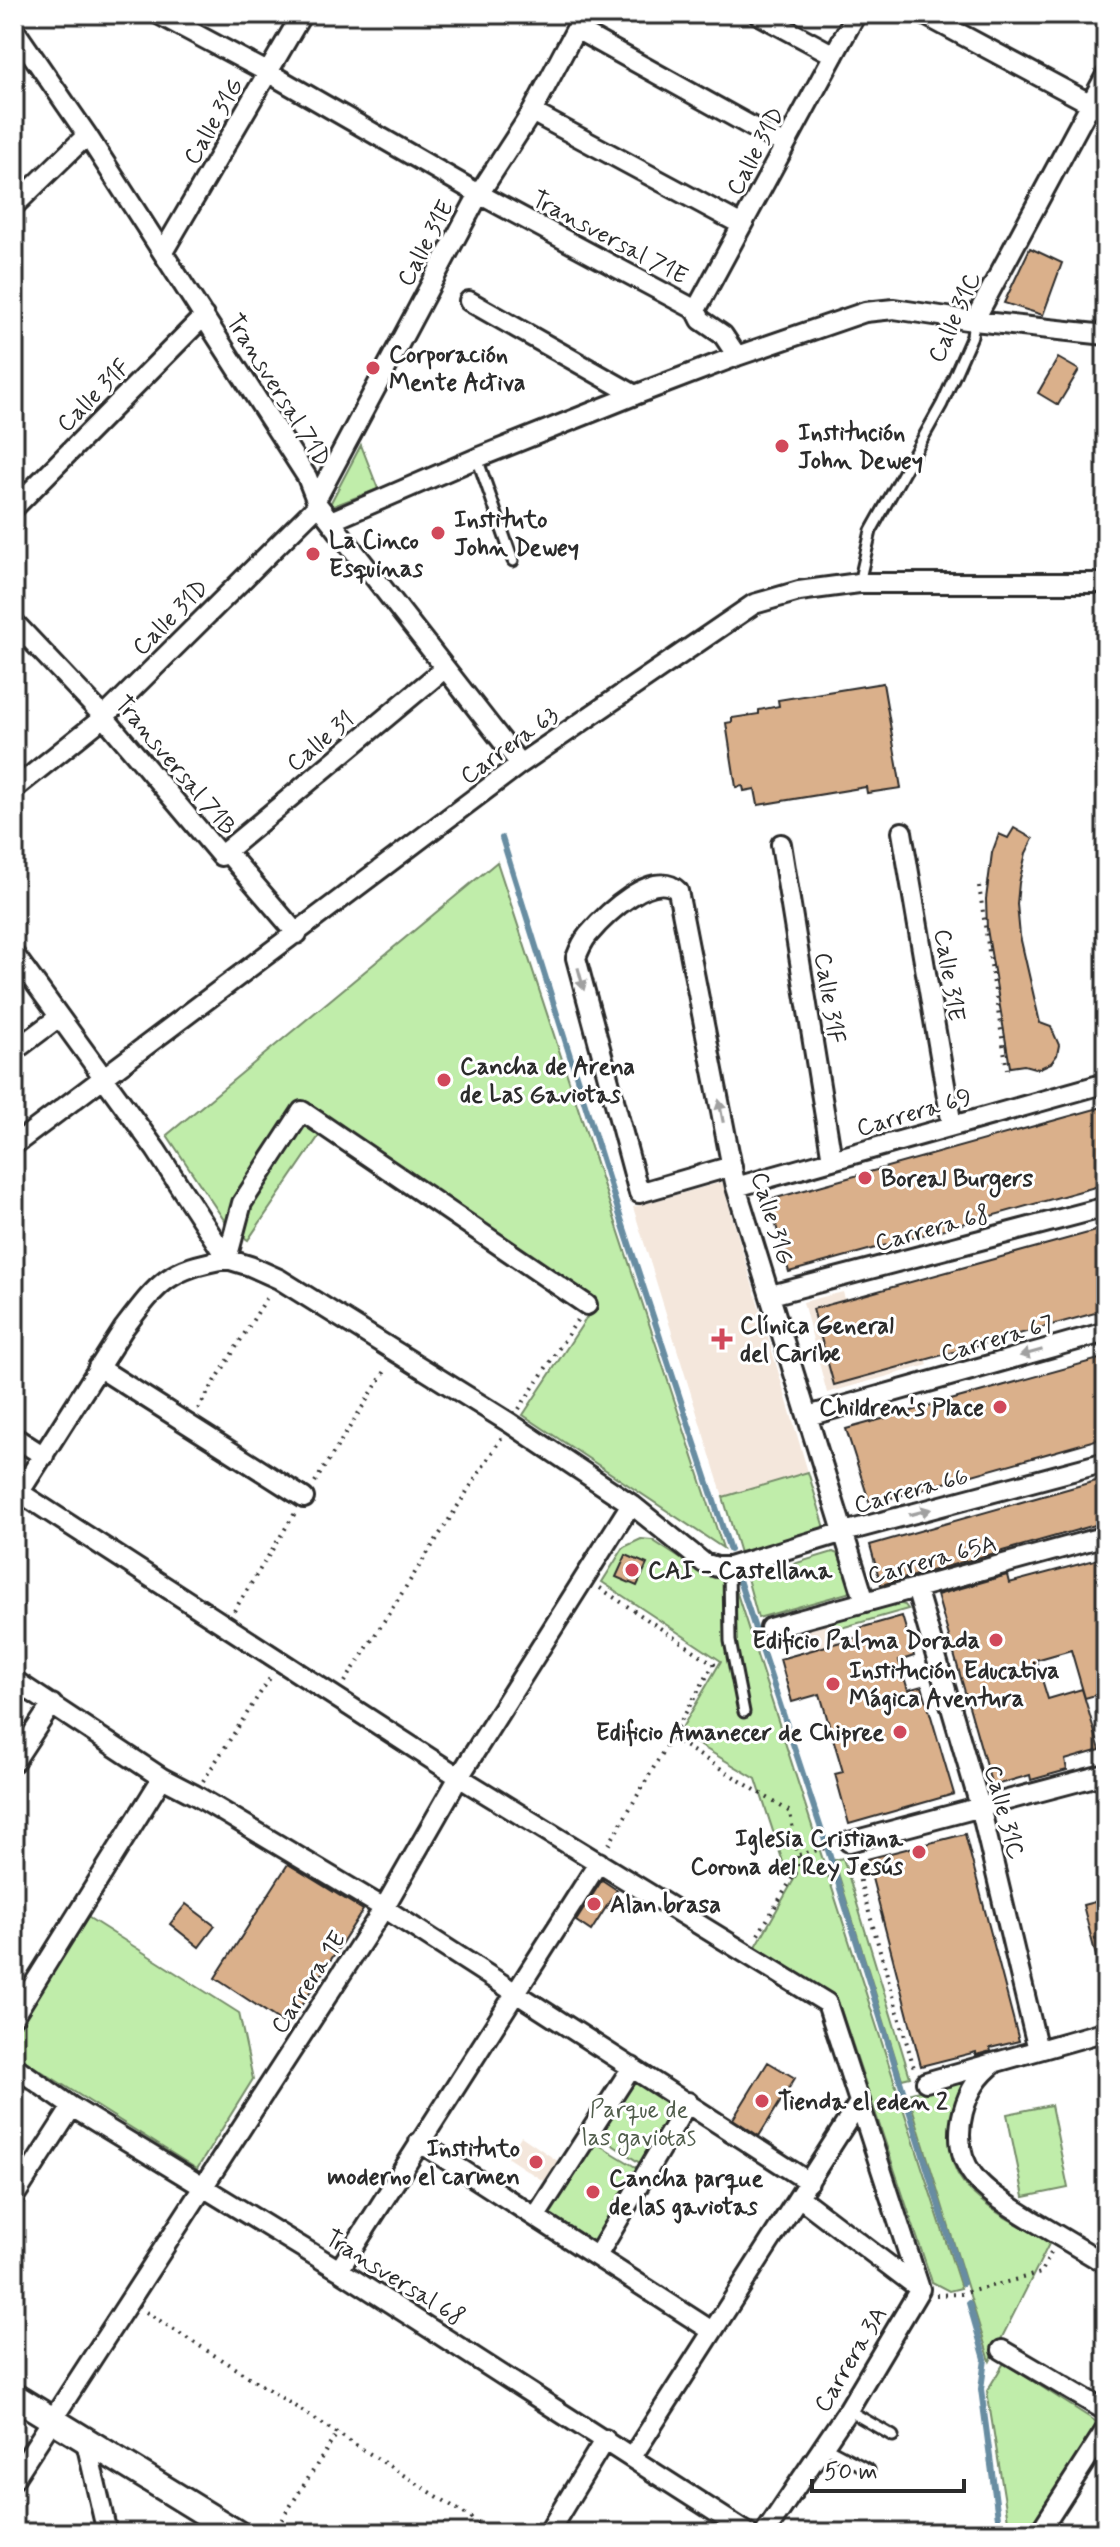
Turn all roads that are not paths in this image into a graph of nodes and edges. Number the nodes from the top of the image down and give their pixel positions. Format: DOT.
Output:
graph roads {
  1 [pos="158,14"];
  2 [pos="302,14"];
  3 [pos="758,14"];
  4 [pos="856,14"];
  5 [pos="923,14"];
  6 [pos="580,21"];
  7 [pos="14,29"];
  8 [pos="834,55"];
  9 [pos="269,73"];
  10 [pos="1106,75"];
  11 [pos="1098,108"];
  12 [pos="532,112"];
  13 [pos="87,135"];
  14 [pos="785,145"];
  15 [pos="479,194"];
  16 [pos="14,206"];
  17 [pos="742,225"];
  18 [pos="163,252"];
  19 [pos="469,301"];
  20 [pos="696,310"];
  21 [pos="204,316"];
  22 [pos="974,321"];
  23 [pos="1106,335"];
  24 [pos="737,356"];
  25 [pos="635,395"];
  26 [pos="477,458"];
  27 [pos="317,502"];
  28 [pos="14,508"];
  29 [pos="331,521"];
  30 [pos="513,561"];
  31 [pos="859,583"];
  32 [pos="1106,583"];
  33 [pos="14,622"];
  34 [pos="444,669"];
  35 [pos="104,717"];
  36 [pos="520,764"];
  37 [pos="14,789"];
  38 [pos="902,832"];
  39 [pos="781,844"];
  40 [pos="226,851"];
  41 [pos="297,934"];
  42 [pos="14,954"];
  43 [pos="59,1017"];
  44 [pos="14,1051"];
  45 [pos="104,1077"];
  46 [pos="1106,1083"];
  47 [pos="952,1126"];
  48 [pos="14,1145"];
  49 [pos="832,1160"];
  50 [pos="732,1166"];
  51 [pos="736,1187"];
  52 [pos="1106,1207"];
  53 [pos="227,1259"];
  54 [pos="771,1295"];
  55 [pos="587,1305"];
  56 [pos="1106,1332"];
  57 [pos="98,1367"];
  58 [pos="808,1416"];
  59 [pos="14,1437"];
  60 [pos="44,1456"];
  61 [pos="1106,1462"];
  62 [pos="17,1496"];
  63 [pos="304,1498"];
  64 [pos="631,1504"];
  65 [pos="844,1532"];
  66 [pos="1106,1536"];
  67 [pos="729,1567"];
  68 [pos="916,1588"];
  69 [pos="865,1602"];
  70 [pos="770,1628"];
  71 [pos="14,1680"];
  72 [pos="52,1704"];
  73 [pos="744,1712"];
  74 [pos="14,1762"];
  75 [pos="1106,1774"];
  76 [pos="459,1777"];
  77 [pos="162,1778"];
  78 [pos="980,1806"];
  79 [pos="842,1843"];
  80 [pos="599,1862"];
  81 [pos="384,1908"];
  82 [pos="515,1994"];
  83 [pos="14,2016"];
  84 [pos="1106,2031"];
  85 [pos="1038,2050"];
  86 [pos="996,2062"];
  87 [pos="14,2066"];
  88 [pos="632,2067"];
  89 [pos="926,2082"];
  90 [pos="860,2101"];
  91 [pos="688,2102"];
  92 [pos="72,2107"];
  93 [pos="419,2142"];
  94 [pos="205,2187"];
  95 [pos="804,2189"];
  96 [pos="14,2197"];
  97 [pos="536,2216"];
  98 [pos="597,2256"];
  99 [pos="1106,2264"];
  100 [pos="339,2270"];
  101 [pos="920,2289"];
  102 [pos="712,2331"];
  103 [pos="1002,2350"];
  104 [pos="14,2396"];
  105 [pos="848,2410"];
  106 [pos="1106,2411"];
  107 [pos="53,2421"];
  108 [pos="1106,2429"];
  109 [pos="893,2436"];
  110 [pos="605,2439"];
  111 [pos="86,2442"];
  112 [pos="824,2446"];
  113 [pos="632,2457"];
  114 [pos="869,2470"];
  115 [pos="14,2479"];
  116 [pos="107,2533"];
  117 [pos="237,2533"];
  118 [pos="548,2533"];
  119 [pos="748,2533"];
  120 [pos="765,2533"];
  121 [pos="1039,2533"];
  1 -- 9 [label="street, Transversal 71E"];
  2 -- 9 [label="street, Calle 31G"];
  3 -- 8 [label="street"];
  4 -- 8 [label="street, Calle 31D"];
  5 -- 11 [label="street"];
  6 -- 12 [label="street, Calle 31E"];
  6 -- 14 [label="street"];
  7 -- 13 [label="street, Transversal 71D"];
  8 -- 14 [label="street, Calle 31D"];
  9 -- 15 [label="street, Transversal 71E"];
  9 -- 18 [label="street, Calle 31G"];
  10 -- 11 [label="street, Calle 31C"];
  11 -- 22 [label="street, Calle 31C"];
  12 -- 15 [label="street, Calle 31E"];
  12 -- 17 [label="street"];
  13 -- 16 [label="street"];
  13 -- 18 [label="street, Transversal 71D"];
  14 -- 17 [label="street, Calle 31D"];
  15 -- 20 [label="street, Transversal 71E"];
  15 -- 27 [label="street, Calle 31E"];
  17 -- 20 [label="street, Calle 31D"];
  18 -- 21 [label="street, Transversal 71D"];
  19 -- 25 [label="street"];
  20 -- 24 [label="street, Transversal 71E"];
  21 -- 27 [label="street, Transversal 71D"];
  21 -- 28 [label="street, Calle 31F"];
  22 -- 23 [label="street"];
  22 -- 24 [label="street"];
  22 -- 31 [label="lane, Calle 31C"];
  24 -- 25 [label="street"];
  25 -- 26 [label="street"];
  26 -- 29 [label="street"];
  26 -- 30 [label="lane"];
  27 -- 29 [label="street, Transversal 71D"];
  27 -- 35 [label="street, Calle 31D"];
  29 -- 34 [label="street, Transversal 71D"];
  31 -- 32 [label="street, Carrera 63"];
  31 -- 36 [label="street, Carrera 63"];
  33 -- 35 [label="street, Transversal 71B"];
  34 -- 36 [label="street, Transversal 71D"];
  34 -- 40 [label="street, Calle 31"];
  35 -- 37 [label="street, Calle 31D"];
  35 -- 40 [label="street, Transversal 71B"];
  36 -- 41 [label="street, Carrera 63"];
  38 -- 47 [label="street, Calle 31E"];
  39 -- 49 [label="street, Calle 31F"];
  40 -- 41 [label="street, Transversal 71B"];
  41 -- 45 [label="street, Carrera 63"];
  42 -- 43 [label="street"];
  43 -- 44 [label="street"];
  43 -- 45 [label="street"];
  45 -- 48 [label="street, Carrera 63"];
  45 -- 53 [label="street"];
  46 -- 47 [label="street, Carrera 69"];
  47 -- 49 [label="street, Carrera 69"];
  49 -- 51 [label="street, Carrera 69"];
  50 -- 50 [label="street, Calle 31G, one-way"];
  50 -- 51 [label="street, Calle 31G"];
  51 -- 54 [label="street, Calle 31G"];
  52 -- 54 [label="street, Carrera 68"];
  53 -- 55 [label="street"];
  53 -- 57 [label="street"];
  53 -- 64 [label="street"];
  54 -- 58 [label="street, Calle 31G"];
  56 -- 58 [label="street, Carrera 67, one-way"];
  57 -- 60 [label="street"];
  57 -- 63 [label="street"];
  58 -- 65 [label="street, Calle 31G"];
  59 -- 60 [label="street"];
  60 -- 62 [label="street"];
  65 -- 61 [label="street, Carrera 66, one-way"];
  62 -- 76 [label="street"];
  64 -- 67 [label="street"];
  64 -- 76 [label="street, Carrera 1E"];
  65 -- 67 [label="street, Carrera 66"];
  65 -- 69 [label="street, Calle 31G"];
  66 -- 68 [label="street, Carrera 65A"];
  67 -- 73 [label="lane"];
  68 -- 69 [label="street, Carrera 65A"];
  68 -- 78 [label="street, Calle 31C"];
  69 -- 70 [label="street, Carrera 65A"];
  71 -- 72 [label="street"];
  72 -- 74 [label="street"];
  72 -- 77 [label="street"];
  75 -- 78 [label="street"];
  76 -- 80 [label="street"];
  76 -- 81 [label="street, Carrera 1E"];
  77 -- 81 [label="street"];
  77 -- 83 [label="street"];
  78 -- 79 [label="street"];
  78 -- 85 [label="street, Calle 31C"];
  80 -- 82 [label="street"];
  80 -- 90 [label="street"];
  81 -- 82 [label="street"];
  81 -- 94 [label="street, Carrera 1E"];
  82 -- 88 [label="street"];
  82 -- 93 [label="street"];
  84 -- 85 [label="street"];
  85 -- 86 [label="street"];
  86 -- 89 [label="street"];
  86 -- 99 [label="street"];
  87 -- 92 [label="street, Transversal 68"];
  88 -- 91 [label="street"];
  88 -- 97 [label="street"];
  90 -- 95 [label="street"];
  90 -- 101 [label="street"];
  91 -- 95 [label="street"];
  91 -- 98 [label="street"];
  92 -- 94 [label="street, Transversal 68"];
  92 -- 96 [label="street"];
  93 -- 97 [label="street"];
  93 -- 100 [label="street"];
  94 -- 100 [label="street, Transversal 68"];
  94 -- 107 [label="street, Carrera 1E"];
  95 -- 101 [label="street"];
  95 -- 102 [label="street"];
  97 -- 98 [label="street"];
  98 -- 102 [label="street"];
  100 -- 110 [label="street, Transversal 68"];
  101 -- 105 [label="street, Carrera 3A"];
  102 -- 113 [label="street"];
  103 -- 106 [label="street"];
  104 -- 107 [label="street"];
  105 -- 109 [label="lane"];
  105 -- 112 [label="street, Carrera 3A"];
  107 -- 111 [label="street"];
  107 -- 115 [label="street, Carrera 1E"];
  108 -- 121 [label="street"];
  110 -- 113 [label="street, Transversal 68"];
  110 -- 118 [label="street"];
  111 -- 116 [label="street"];
  111 -- 117 [label="street"];
  112 -- 114 [label="lane"];
  112 -- 120 [label="street, Carrera 3A"];
  113 -- 119 [label="street, Transversal 68"];
}
